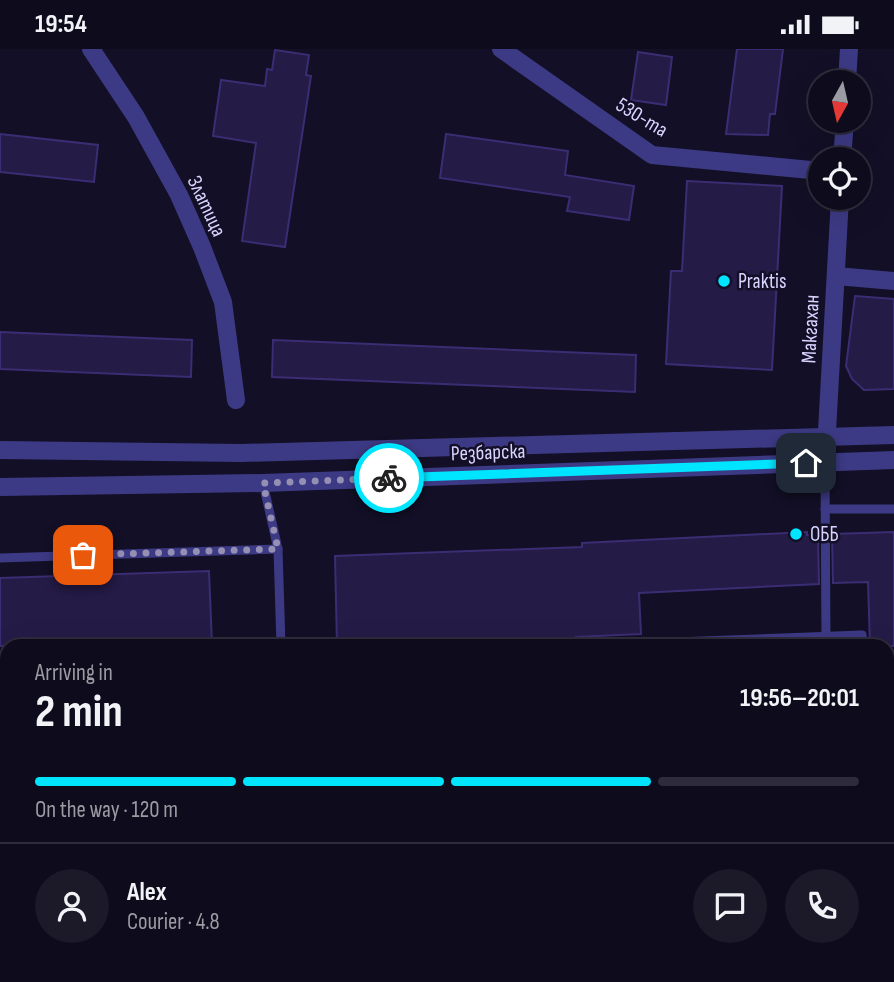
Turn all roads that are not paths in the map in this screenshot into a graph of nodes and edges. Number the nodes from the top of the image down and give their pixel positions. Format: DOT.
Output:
graph roads {
  1 [pos="91,49"];
  2 [pos="501,49"];
  3 [pos="849,49"];
  4 [pos="848,70"];
  5 [pos="808,170"];
  6 [pos="839,210"];
  7 [pos="836,276"];
  8 [pos="894,281"];
  9 [pos="236,400"];
  10 [pos="894,435"];
  11 [pos="827,437"];
  12 [pos="0,450"];
  13 [pos="894,460"];
  14 [pos="825,463"];
  15 [pos="263,483"];
  16 [pos="0,487"];
  17 [pos="825,509"];
  18 [pos="894,509"];
  19 [pos="278,549"];
  20 [pos="0,558"];
  21 [pos="281,639"];
  22 [pos="826,639"];
  23 [pos="838,639"];
  24 [pos="862,639"];
  1 -- 9 [label="street, Златица"];
  2 -- 5 [label="street, 530-та"];
  3 -- 4 [label="street"];
  6 -- 7 [label="street, Макгахан"];
  7 -- 8 [label="street"];
  7 -- 11 [label="street, Макгахан"];
  10 -- 11 [label="street, Резбарска"];
  11 -- 12 [label="street, Резбарска"];
  11 -- 14 [label="street, Макгахан"];
  13 -- 14 [label="street, Резбарска"];
  14 -- 15 [label="street, Резбарска"];
  14 -- 17 [label="lane"];
  15 -- 16 [label="street, Резбарска"];
  15 -- 19 [label="lane"];
  17 -- 18 [label="lane"];
  17 -- 22 [label="lane"];
  19 -- 20 [label="lane"];
  19 -- 21 [label="lane"];
  23 -- 24 [label="lane"];
}
